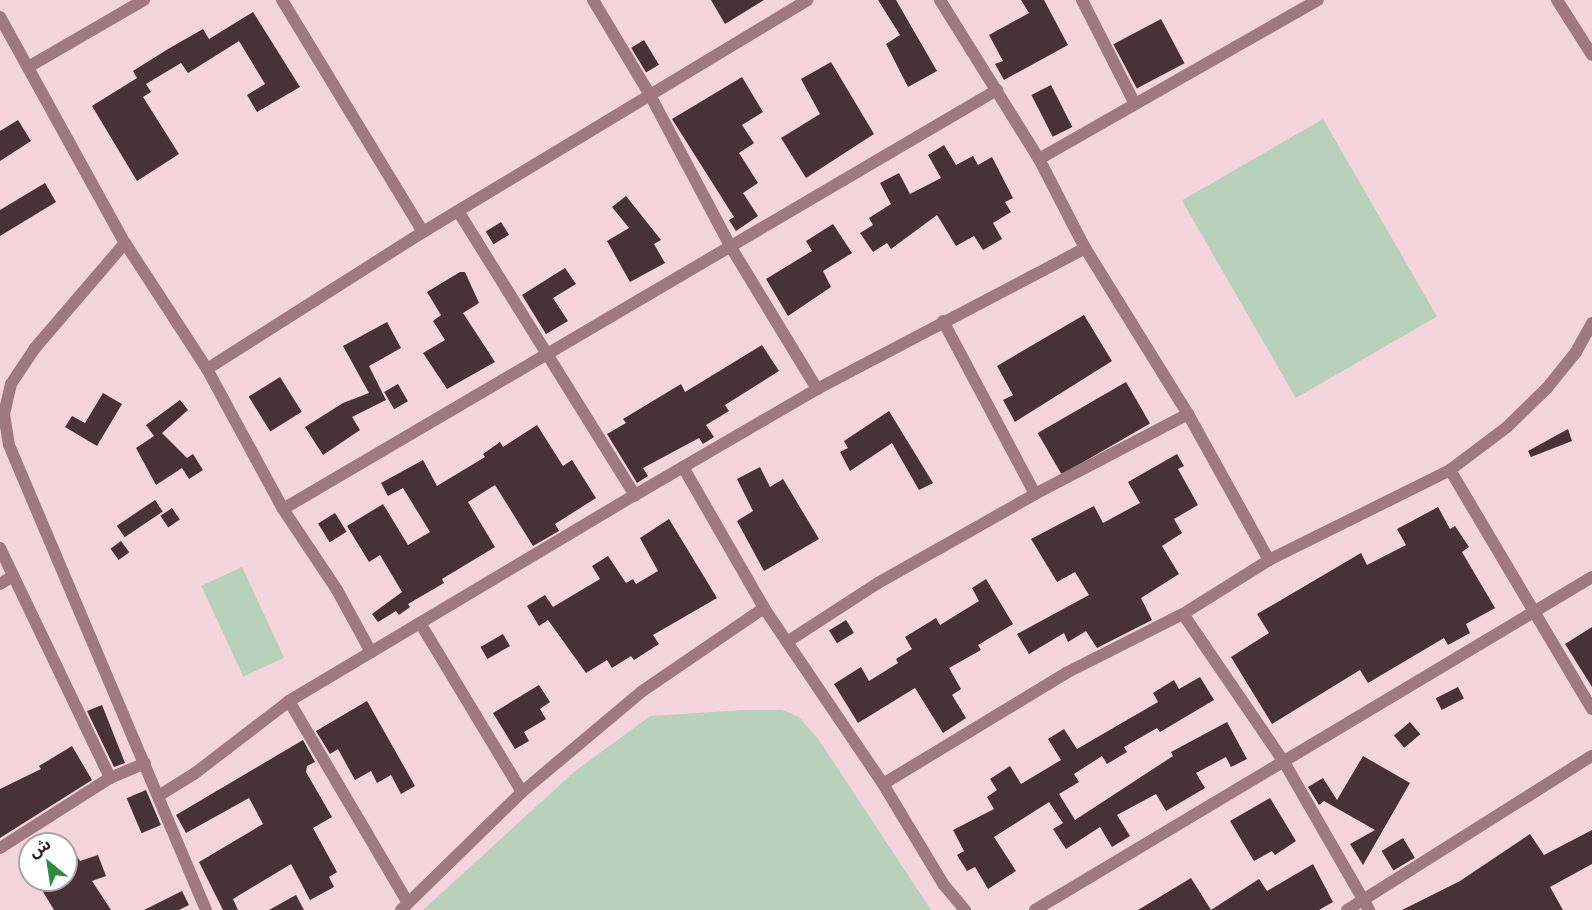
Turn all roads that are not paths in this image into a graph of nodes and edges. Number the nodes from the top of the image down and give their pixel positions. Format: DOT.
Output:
graph roads {
  1 [pos="144,0"];
  2 [pos="282,0"];
  3 [pos="593,0"];
  4 [pos="807,0"];
  5 [pos="940,0"];
  6 [pos="1082,0"];
  7 [pos="1318,0"];
  8 [pos="1560,1"];
  9 [pos="0,17"];
  10 [pos="1592,55"];
  11 [pos="30,66"];
  12 [pos="997,90"];
  13 [pos="650,95"];
  14 [pos="1135,104"];
  15 [pos="1039,159"];
  16 [pos="458,211"];
  17 [pos="423,232"];
  18 [pos="125,243"];
  19 [pos="1085,248"];
  20 [pos="732,249"];
  21 [pos="943,321"];
  22 [pos="1592,324"];
  23 [pos="546,356"];
  24 [pos="207,369"];
  25 [pos="817,389"];
  26 [pos="1188,414"];
  27 [pos="683,467"];
  28 [pos="1450,470"];
  29 [pos="1035,494"];
  30 [pos="635,495"];
  31 [pos="283,509"];
  32 [pos="0,548"];
  33 [pos="1269,560"];
  34 [pos="13,576"];
  35 [pos="1592,577"];
  36 [pos="0,584"];
  37 [pos="764,608"];
  38 [pos="1533,612"];
  39 [pos="1183,614"];
  40 [pos="420,623"];
  41 [pos="787,642"];
  42 [pos="371,652"];
  43 [pos="289,701"];
  44 [pos="1592,709"];
  45 [pos="1592,756"];
  46 [pos="1284,762"];
  47 [pos="145,763"];
  48 [pos="110,778"];
  49 [pos="883,784"];
  50 [pos="522,792"];
  51 [pos="160,795"];
  52 [pos="0,848"];
  53 [pos="1366,905"];
  54 [pos="405,907"];
  55 [pos="206,910"];
  56 [pos="965,910"];
  57 [pos="1035,910"];
  58 [pos="1347,910"];
  1 -- 11 [label="street"];
  2 -- 17 [label="street"];
  3 -- 13 [label="street"];
  4 -- 13 [label="street"];
  5 -- 12 [label="street"];
  6 -- 14 [label="street"];
  7 -- 14 [label="street"];
  8 -- 10 [label="street"];
  9 -- 11 [label="street"];
  11 -- 18 [label="street"];
  12 -- 15 [label="street"];
  12 -- 20 [label="street"];
  13 -- 16 [label="street"];
  13 -- 20 [label="street"];
  14 -- 15 [label="street"];
  15 -- 19 [label="street"];
  16 -- 17 [label="street"];
  16 -- 23 [label="street"];
  17 -- 24 [label="street"];
  18 -- 24 [label="street"];
  18 -- 47 [label="street"];
  19 -- 21 [label="street"];
  19 -- 26 [label="street"];
  20 -- 23 [label="street"];
  20 -- 25 [label="street"];
  21 -- 25 [label="street"];
  21 -- 29 [label="street"];
  22 -- 28 [label="street"];
  23 -- 30 [label="street"];
  23 -- 31 [label="street"];
  24 -- 31 [label="street"];
  25 -- 27 [label="street"];
  26 -- 29 [label="street"];
  26 -- 33 [label="street"];
  27 -- 30 [label="street"];
  27 -- 37 [label="street"];
  28 -- 33 [label="street"];
  28 -- 38 [label="street"];
  29 -- 41 [label="street"];
  30 -- 40 [label="street"];
  31 -- 42 [label="street"];
  32 -- 34 [label="street"];
  33 -- 39 [label="street"];
  34 -- 36 [label="street"];
  34 -- 48 [label="street"];
  35 -- 38 [label="street"];
  37 -- 41 [label="street"];
  37 -- 50 [label="street"];
  38 -- 44 [label="street"];
  38 -- 46 [label="street"];
  39 -- 46 [label="street"];
  39 -- 49 [label="street"];
  40 -- 42 [label="street"];
  40 -- 50 [label="street"];
  41 -- 49 [label="street"];
  42 -- 43 [label="street"];
  43 -- 51 [label="street"];
  43 -- 54 [label="street"];
  45 -- 53 [label="street"];
  46 -- 53 [label="street"];
  46 -- 57 [label="street"];
  47 -- 48 [label="street"];
  47 -- 51 [label="street"];
  48 -- 52 [label="street"];
  49 -- 56 [label="street"];
  50 -- 54 [label="street"];
  51 -- 55 [label="street"];
  53 -- 58 [label="street"];
}
